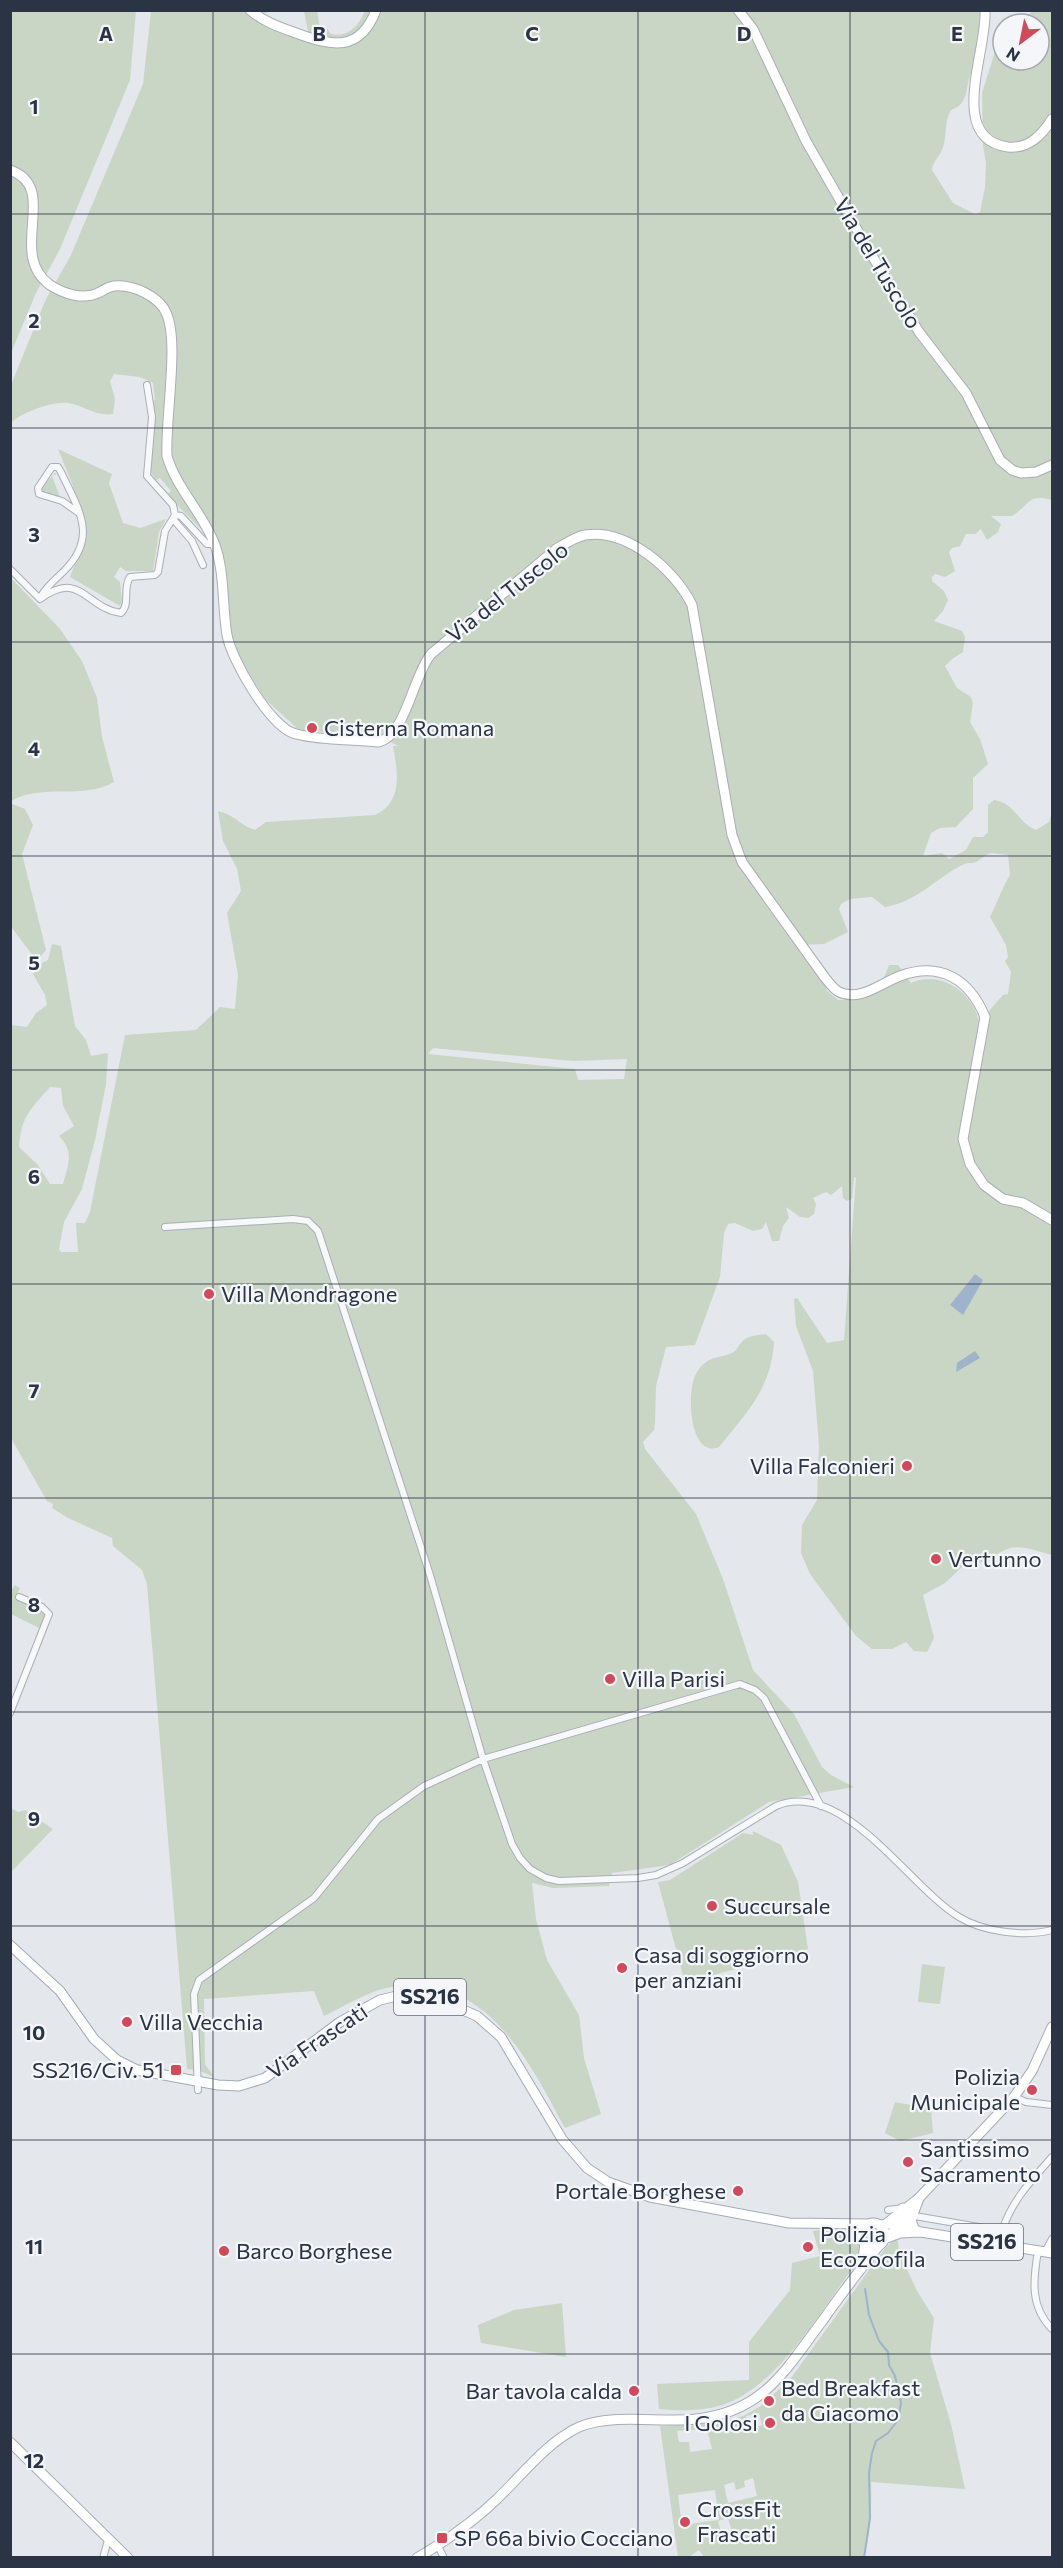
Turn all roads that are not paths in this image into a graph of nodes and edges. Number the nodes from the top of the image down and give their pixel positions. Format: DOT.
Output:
graph roads {
  1 [pos="250,10"];
  2 [pos="376,10"];
  3 [pos="738,10"];
  4 [pos="985,10"];
  5 [pos="1053,119"];
  6 [pos="10,170"];
  7 [pos="147,385"];
  8 [pos="1053,465"];
  9 [pos="79,513"];
  10 [pos="174,517"];
  11 [pos="215,544"];
  12 [pos="203,565"];
  13 [pos="10,569"];
  14 [pos="39,599"];
  15 [pos="1053,1220"];
  16 [pos="165,1227"];
  17 [pos="19,1597"];
  18 [pos="10,1713"];
  19 [pos="483,1759"];
  20 [pos="820,1806"];
  21 [pos="1053,1930"];
  22 [pos="10,1944"];
  23 [pos="1053,2027"];
  24 [pos="198,2086"];
  25 [pos="1014,2097"];
  26 [pos="1053,2105"];
  27 [pos="1053,2157"];
  28 [pos="888,2210"];
  29 [pos="905,2216"];
  30 [pos="839,2223"];
  31 [pos="878,2224"];
  32 [pos="917,2230"];
  33 [pos="1053,2239"];
  34 [pos="863,2240"];
  35 [pos="884,2240"];
  36 [pos="1045,2252"];
  37 [pos="861,2268"];
  38 [pos="1053,2329"];
  39 [pos="10,2442"];
  40 [pos="108,2540"];
  41 [pos="438,2546"];
  42 [pos="103,2558"];
  43 [pos="128,2558"];
  44 [pos="417,2558"];
  45 [pos="444,2558"];
  1 -- 2 [label="street"];
  3 -- 8 [label="street, Via del Tuscolo"];
  4 -- 5 [label="street"];
  6 -- 11 [label="street, Via del Tuscolo"];
  7 -- 10 [label="street"];
  9 -- 9 [label="street"];
  9 -- 14 [label="street"];
  10 -- 11 [label="street"];
  10 -- 12 [label="street"];
  10 -- 14 [label="street"];
  11 -- 15 [label="street, Via del Tuscolo"];
  13 -- 14 [label="street"];
  16 -- 19 [label="street"];
  17 -- 18 [label="street"];
  19 -- 20 [label="street"];
  19 -- 20 [label="street"];
  19 -- 24 [label="street"];
  20 -- 21 [label="street"];
  22 -- 24 [label="street, Via Frascati / SS216"];
  23 -- 25 [label="street"];
  24 -- 30 [label="street, Via Frascati / SS216"];
  25 -- 26 [label="street"];
  25 -- 29 [label="street"];
  27 -- 29 [label="street"];
  28 -- 29 [label="street"];
  29 -- 31 [label="street, Via Frascati"];
  29 -- 31 [label="street"];
  29 -- 32 [label="street"];
  29 -- 35 [label="street"];
  30 -- 31 [label="street, Via Frascati / SS216"];
  30 -- 34 [label="street"];
  31 -- 34 [label="street"];
  31 -- 35 [label="street"];
  32 -- 35 [label="street"];
  32 -- 36 [label="street, SS216"];
  33 -- 36 [label="street"];
  34 -- 35 [label="street"];
  34 -- 37 [label="street"];
  35 -- 37 [label="street"];
  36 -- 38 [label="street"];
  37 -- 41 [label="street"];
  39 -- 40 [label="street"];
  40 -- 42 [label="street"];
  40 -- 43 [label="street"];
  41 -- 44 [label="street"];
  41 -- 45 [label="street"];
}
